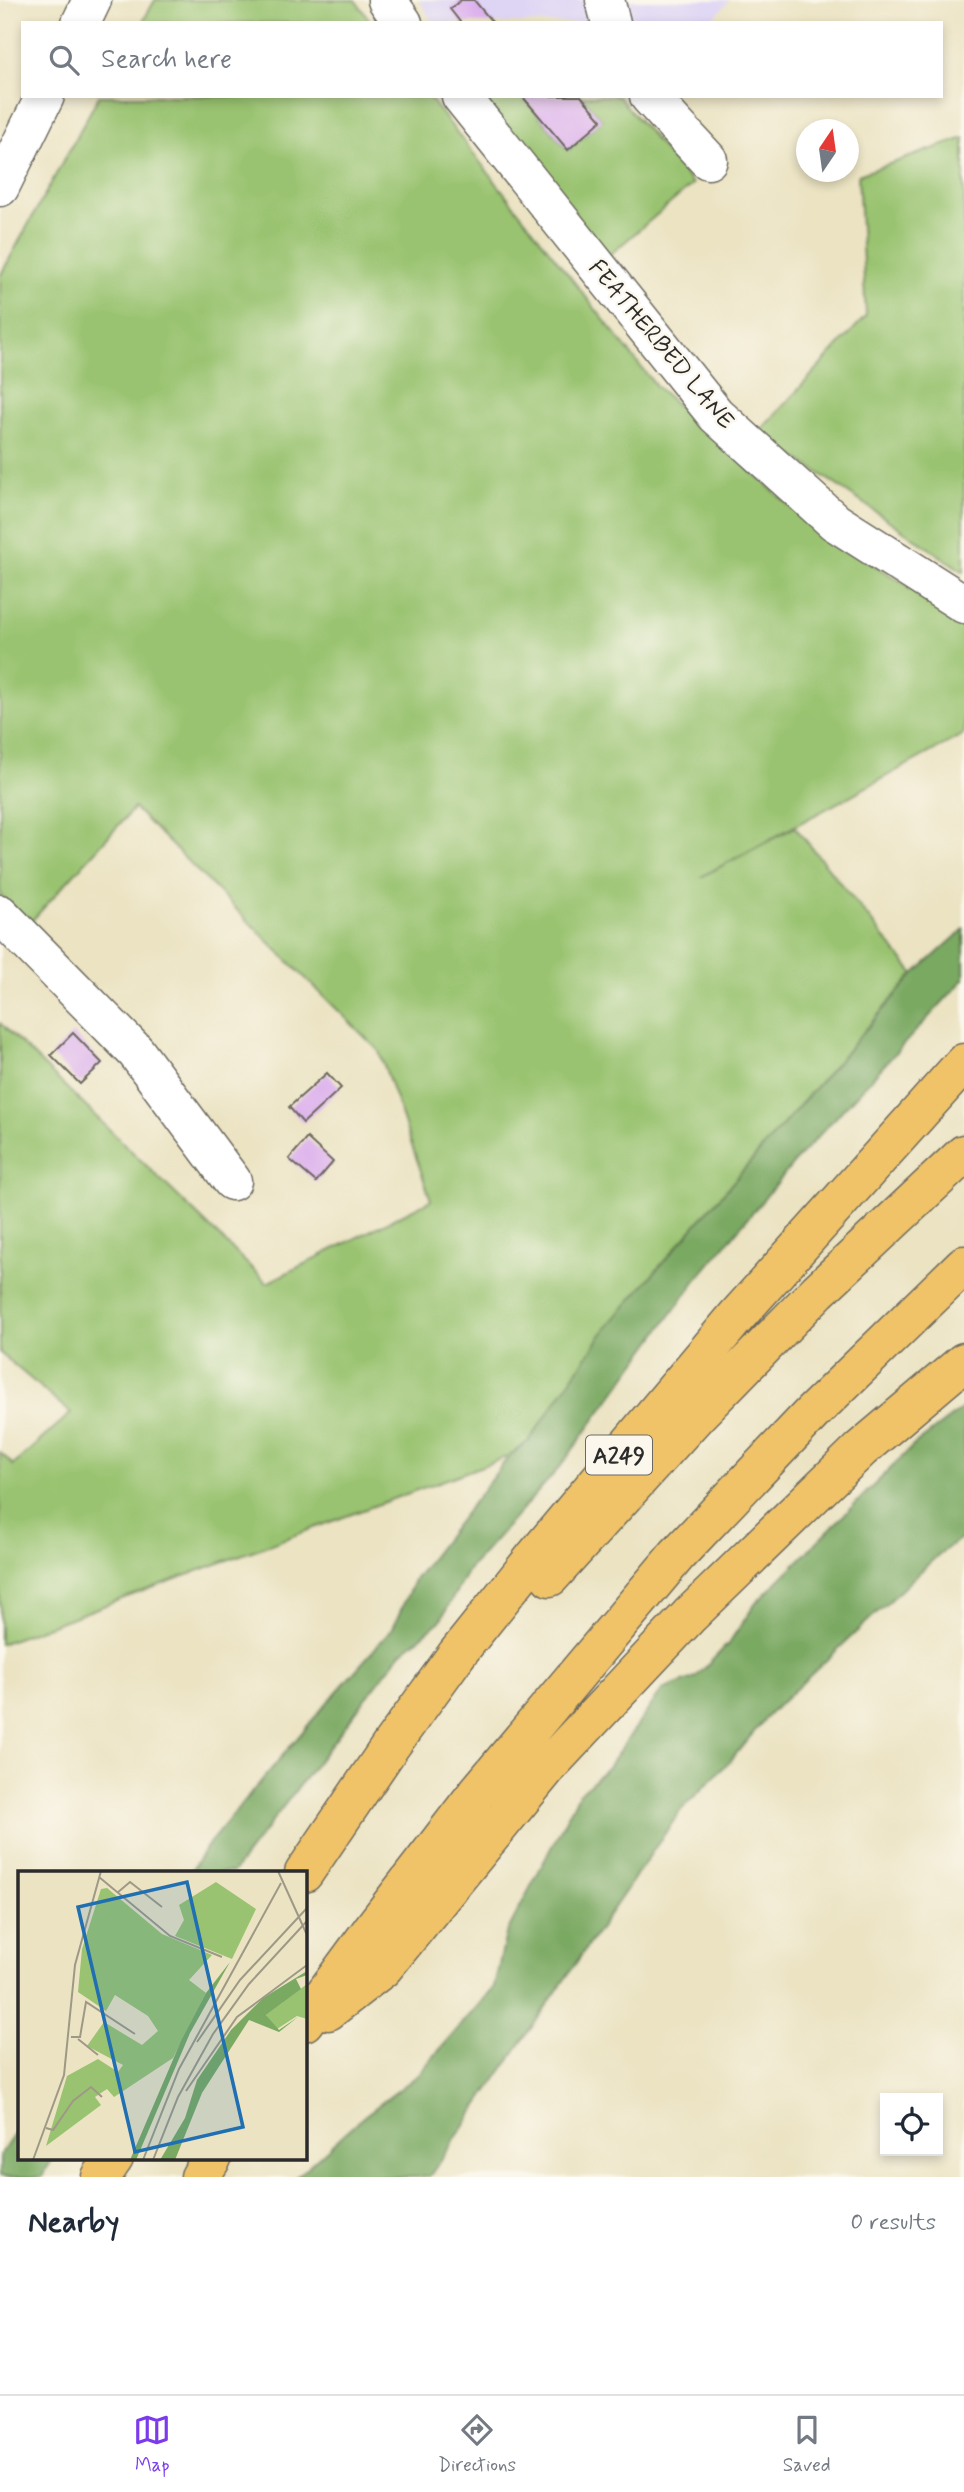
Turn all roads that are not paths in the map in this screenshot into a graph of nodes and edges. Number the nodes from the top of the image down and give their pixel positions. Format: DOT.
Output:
graph roads {
  1 [pos="92,0"];
  2 [pos="387,0"];
  3 [pos="605,0"];
  4 [pos="82,21"];
  5 [pos="402,21"];
  6 [pos="610,21"];
  7 [pos="44,98"];
  8 [pos="463,98"];
  9 [pos="651,98"];
  10 [pos="708,160"];
  11 [pos="0,187"];
  12 [pos="964,604"];
  13 [pos="0,914"];
  14 [pos="964,1063"];
  15 [pos="964,1154"];
  16 [pos="232,1181"];
  17 [pos="964,1265"];
  18 [pos="964,1362"];
  19 [pos="305,1871"];
  20 [pos="306,1882"];
  21 [pos="306,2019"];
  22 [pos="306,2028"];
  23 [pos="113,2160"];
  24 [pos="211,2160"];
  25 [pos="101,2177"];
  26 [pos="200,2177"];
  1 -- 4 [label="street"];
  2 -- 5 [label="street"];
  3 -- 6 [label="street"];
  7 -- 11 [label="street"];
  8 -- 12 [label="street, FEATHERBED LANE"];
  9 -- 10 [label="street"];
  13 -- 16 [label="street"];
  14 -- 19 [label="highway, A249"];
  15 -- 20 [label="highway, A249"];
  17 -- 21 [label="highway"];
  18 -- 22 [label="highway"];
  23 -- 25 [label="highway"];
  24 -- 26 [label="highway"];
}
